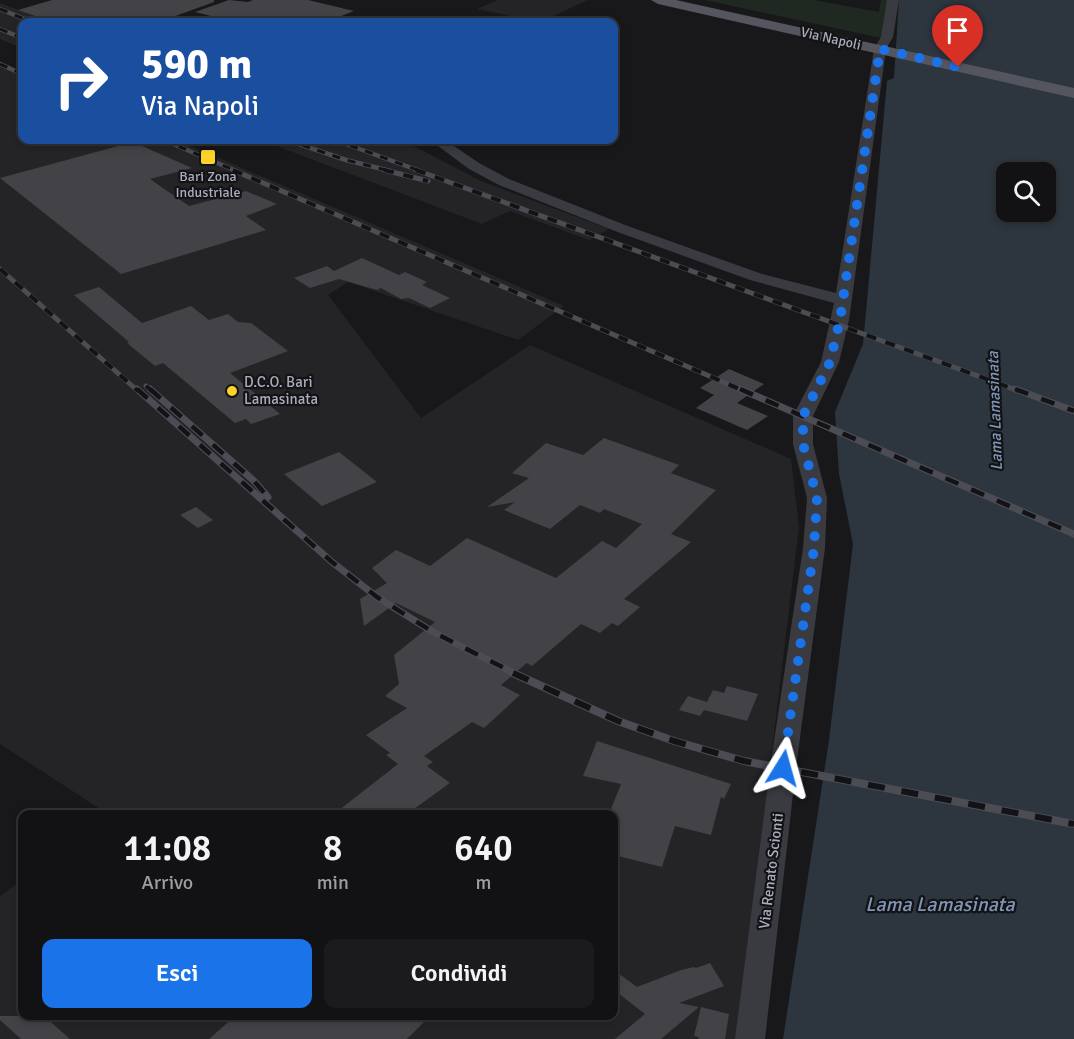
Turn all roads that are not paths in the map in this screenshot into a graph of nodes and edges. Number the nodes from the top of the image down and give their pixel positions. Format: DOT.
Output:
graph roads {
  1 [pos="658,0"];
  2 [pos="686,0"];
  3 [pos="893,0"];
  4 [pos="886,48"];
  5 [pos="1074,86"];
  6 [pos="1074,93"];
  7 [pos="442,144"];
  8 [pos="843,300"];
  9 [pos="750,1039"];
  1 -- 4 [label="main road, Via Napoli"];
  2 -- 4 [label="main road, Via Napoli"];
  3 -- 4 [label="street, Via Renato Scionti"];
  4 -- 5 [label="main road, Via Napoli"];
  4 -- 6 [label="main road, Via Napoli"];
  4 -- 8 [label="street, Via Renato Scionti"];
  7 -- 8 [label="street"];
  8 -- 9 [label="street, Via Renato Scionti"];
}
